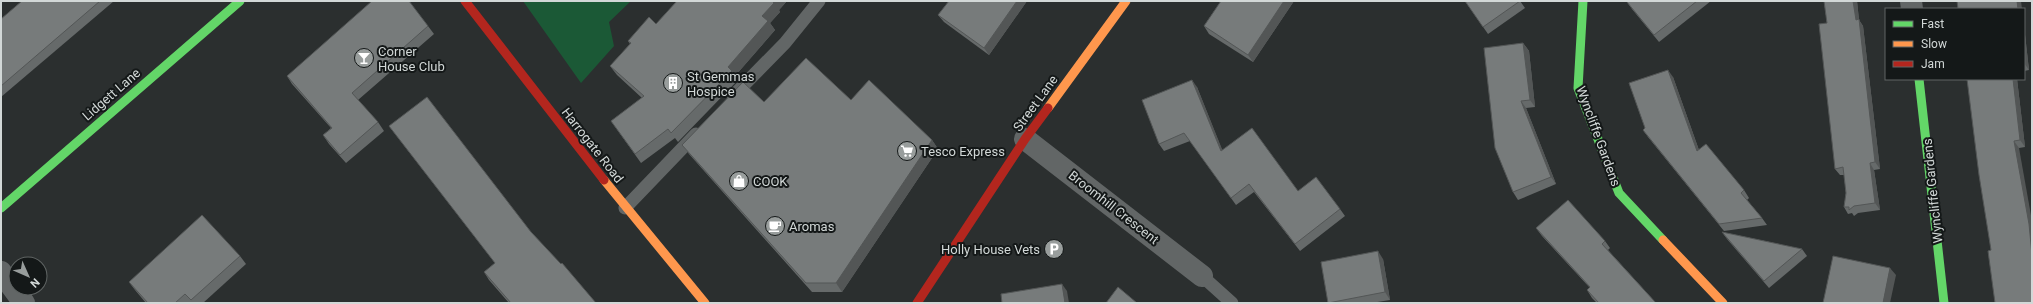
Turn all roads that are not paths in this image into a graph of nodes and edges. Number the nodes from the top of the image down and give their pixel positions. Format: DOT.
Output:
graph roads {
  1 [pos="240,1"];
  2 [pos="464,1"];
  3 [pos="819,1"];
  4 [pos="1126,1"];
  5 [pos="1582,1"];
  6 [pos="1919,80"];
  7 [pos="726,103"];
  8 [pos="705,125"];
  9 [pos="1025,139"];
  10 [pos="1,208"];
  11 [pos="625,208"];
  12 [pos="1,272"];
  13 [pos="1202,276"];
  14 [pos="24,303"];
  15 [pos="705,303"];
  16 [pos="917,303"];
  17 [pos="1232,303"];
  18 [pos="1723,303"];
  19 [pos="1944,303"];
  1 -- 10 [label="street, Lidgett Lane"];
  2 -- 11 [label="street, Harrogate Road"];
  3 -- 7 [label="lane"];
  4 -- 9 [label="street, Street Lane"];
  5 -- 18 [label="street, Wyncliffe Gardens"];
  6 -- 19 [label="street, Wyncliffe Gardens"];
  8 -- 11 [label="lane"];
  9 -- 13 [label="street, Broomhill Crescent"];
  9 -- 16 [label="street, Street Lane"];
  11 -- 15 [label="street, Harrogate Road"];
  12 -- 14 [label="street"];
  13 -- 17 [label="lane"];
}
